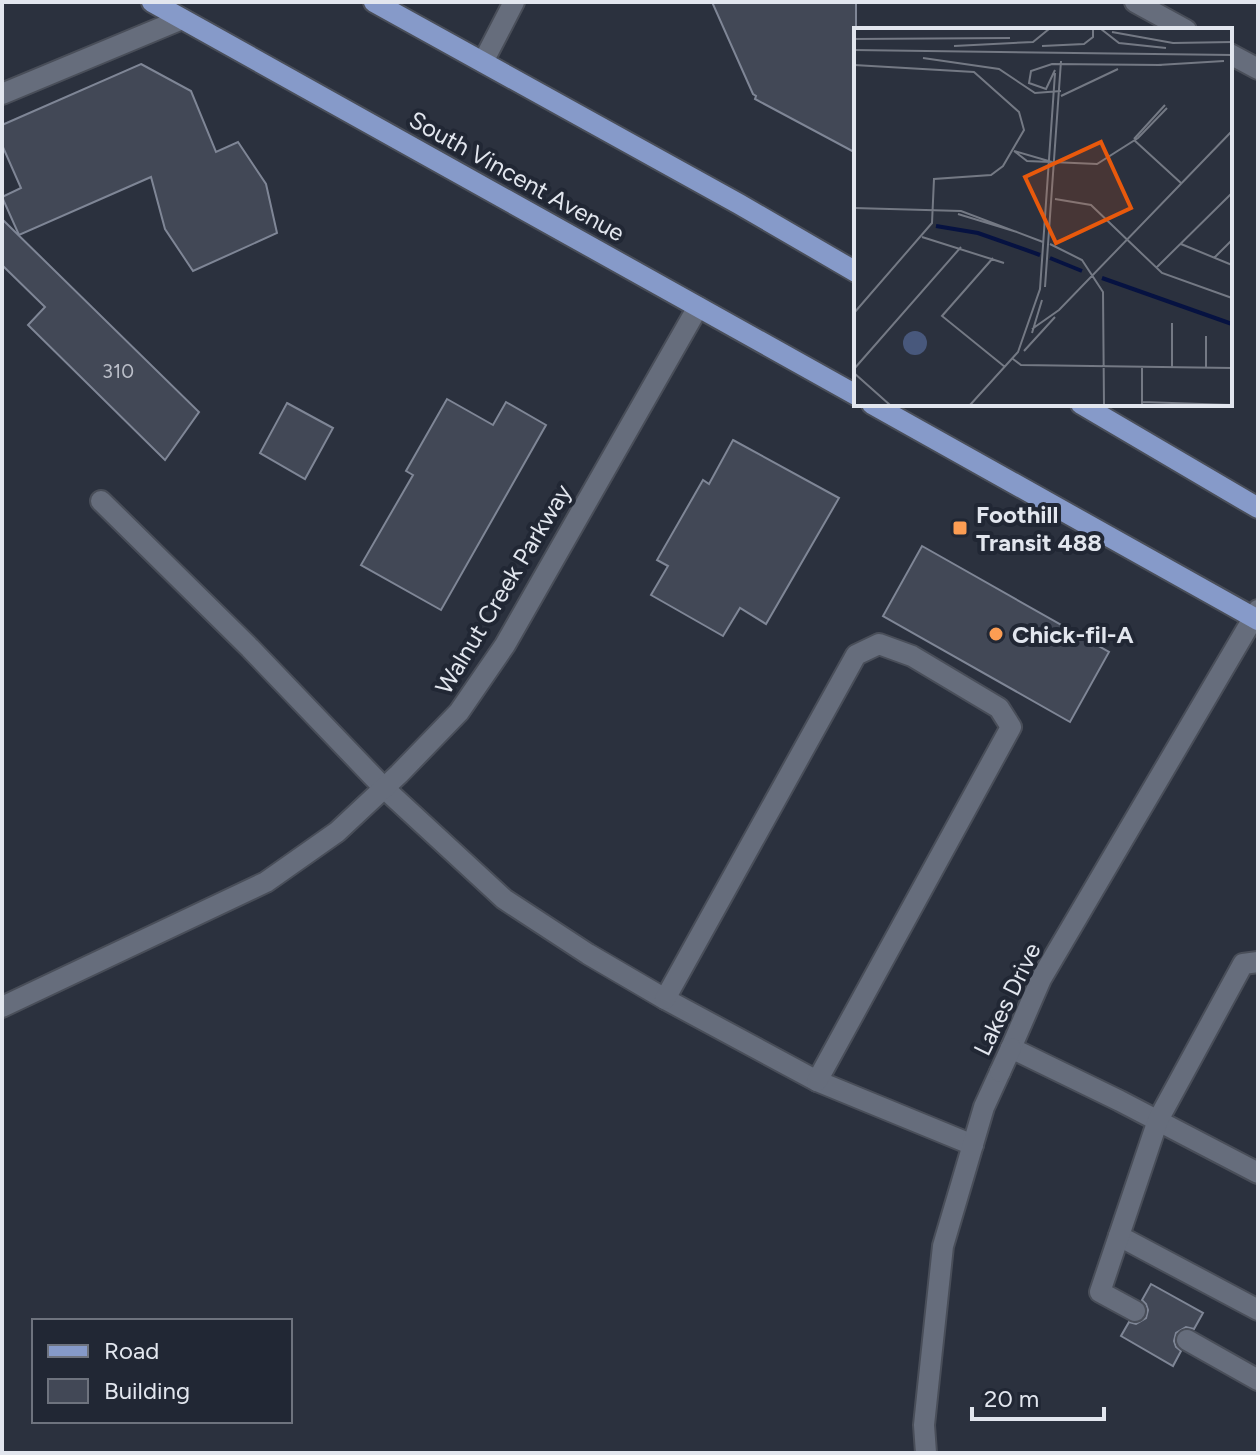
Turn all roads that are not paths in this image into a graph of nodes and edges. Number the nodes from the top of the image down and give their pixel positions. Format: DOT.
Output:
graph roads {
  1 [pos="152,2"];
  2 [pos="374,2"];
  3 [pos="514,2"];
  4 [pos="1135,2"];
  5 [pos="182,19"];
  6 [pos="1182,28"];
  7 [pos="1232,55"];
  8 [pos="483,62"];
  9 [pos="1258,69"];
  10 [pos="2,94"];
  11 [pos="854,271"];
  12 [pos="698,307"];
  13 [pos="854,394"];
  14 [pos="876,406"];
  15 [pos="1084,406"];
  16 [pos="101,501"];
  17 [pos="1258,508"];
  18 [pos="1257,616"];
  19 [pos="384,788"];
  20 [pos="1258,962"];
  21 [pos="665,999"];
  22 [pos="2,1007"];
  23 [pos="1011,1048"];
  24 [pos="817,1081"];
  25 [pos="1158,1120"];
  26 [pos="973,1145"];
  27 [pos="1258,1173"];
  28 [pos="1119,1236"];
  29 [pos="1258,1310"];
  30 [pos="1135,1311"];
  31 [pos="1187,1340"];
  32 [pos="1258,1380"];
  33 [pos="926,1453"];
  1 -- 5 [label="main road, South Vincent Avenue"];
  2 -- 8 [label="main road"];
  3 -- 8 [label="street"];
  4 -- 6 [label="street"];
  5 -- 10 [label="street"];
  5 -- 12 [label="main road, South Vincent Avenue"];
  7 -- 9 [label="street"];
  8 -- 11 [label="main road"];
  12 -- 13 [label="main road, South Vincent Avenue"];
  12 -- 19 [label="street, Walnut Creek Parkway"];
  14 -- 18 [label="main road"];
  15 -- 17 [label="main road"];
  16 -- 19 [label="street"];
  18 -- 23 [label="street, Lakes Drive"];
  19 -- 21 [label="street"];
  19 -- 22 [label="street, Walnut Creek Parkway"];
  20 -- 25 [label="street"];
  21 -- 24 [label="street"];
  21 -- 24 [label="street"];
  23 -- 25 [label="street"];
  23 -- 26 [label="street, Lakes Drive"];
  24 -- 26 [label="street"];
  25 -- 27 [label="street"];
  25 -- 28 [label="street"];
  26 -- 33 [label="street, Lakes Drive"];
  28 -- 29 [label="street"];
  28 -- 30 [label="street"];
  31 -- 32 [label="street"];
}
